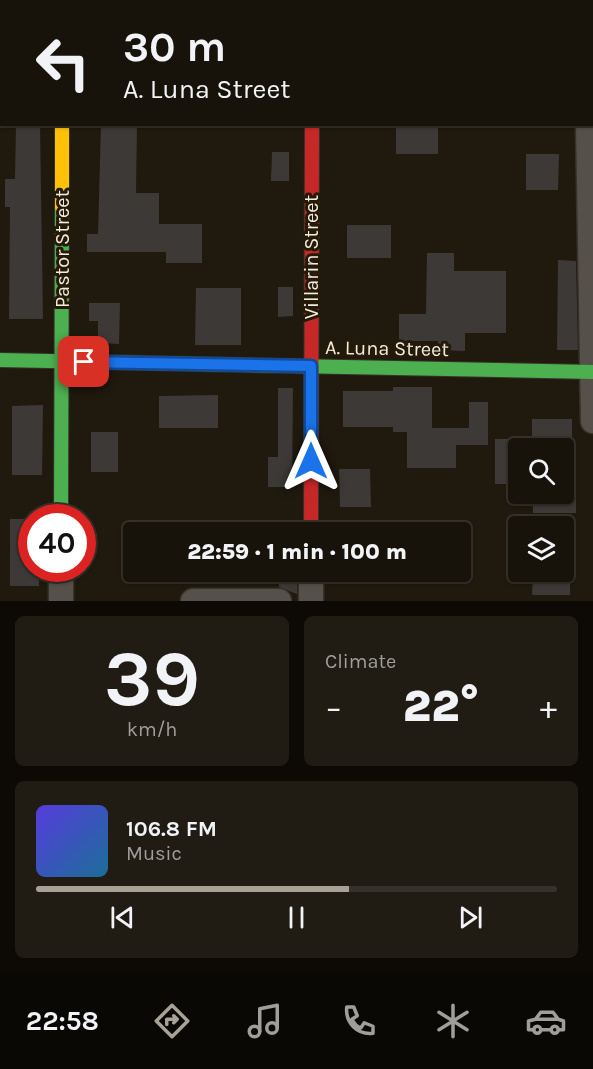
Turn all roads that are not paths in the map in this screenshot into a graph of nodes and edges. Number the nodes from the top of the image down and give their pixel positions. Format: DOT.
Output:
graph roads {
  1 [pos="62,126"];
  2 [pos="312,126"];
  3 [pos="588,126"];
  4 [pos="0,360"];
  5 [pos="62,362"];
  6 [pos="311,366"];
  7 [pos="593,372"];
  8 [pos="593,421"];
  9 [pos="61,504"];
  10 [pos="311,522"];
  11 [pos="61,582"];
  12 [pos="311,582"];
  13 [pos="61,601"];
  14 [pos="193,601"];
  15 [pos="279,601"];
  16 [pos="311,601"];
  1 -- 5 [label="street, Pastor Street"];
  2 -- 6 [label="street, Villarin Street"];
  3 -- 7 [label="street"];
  4 -- 5 [label="street, A. Luna Street"];
  5 -- 6 [label="street, A. Luna Street"];
  5 -- 9 [label="street, Pastor Street"];
  6 -- 7 [label="street, A. Luna Street"];
  6 -- 10 [label="street, Villarin Street"];
  7 -- 8 [label="street"];
  11 -- 13 [label="street"];
  12 -- 16 [label="street"];
  14 -- 15 [label="street"];
}
